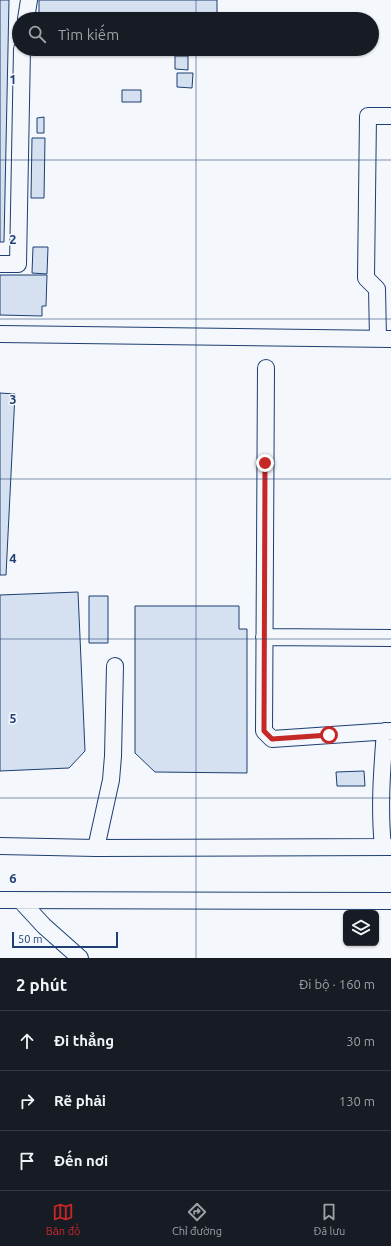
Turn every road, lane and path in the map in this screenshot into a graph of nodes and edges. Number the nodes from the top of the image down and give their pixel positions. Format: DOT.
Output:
graph roads {
  1 [pos="29,0"];
  2 [pos="27,12"];
  3 [pos="22,56"];
  4 [pos="391,116"];
  5 [pos="0,264"];
  6 [pos="384,289"];
  7 [pos="0,334"];
  8 [pos="385,338"];
  9 [pos="266,368"];
  10 [pos="264,637"];
  11 [pos="391,638"];
  12 [pos="115,666"];
  13 [pos="388,731"];
  14 [pos="0,846"];
  15 [pos="387,847"];
  16 [pos="96,848"];
  17 [pos="0,900"];
  18 [pos="20,900"];
  19 [pos="391,901"];
  20 [pos="80,958"];
  1 -- 2 [label="street"];
  3 -- 5 [label="street"];
  4 -- 6 [label="street"];
  6 -- 8 [label="street"];
  7 -- 8 [label="street"];
  9 -- 10 [label="street"];
  10 -- 11 [label="street"];
  10 -- 13 [label="street"];
  12 -- 16 [label="street"];
  13 -- 15 [label="street"];
  14 -- 16 [label="street"];
  15 -- 16 [label="street"];
  17 -- 18 [label="street"];
  18 -- 19 [label="street"];
  18 -- 20 [label="street"];
}
